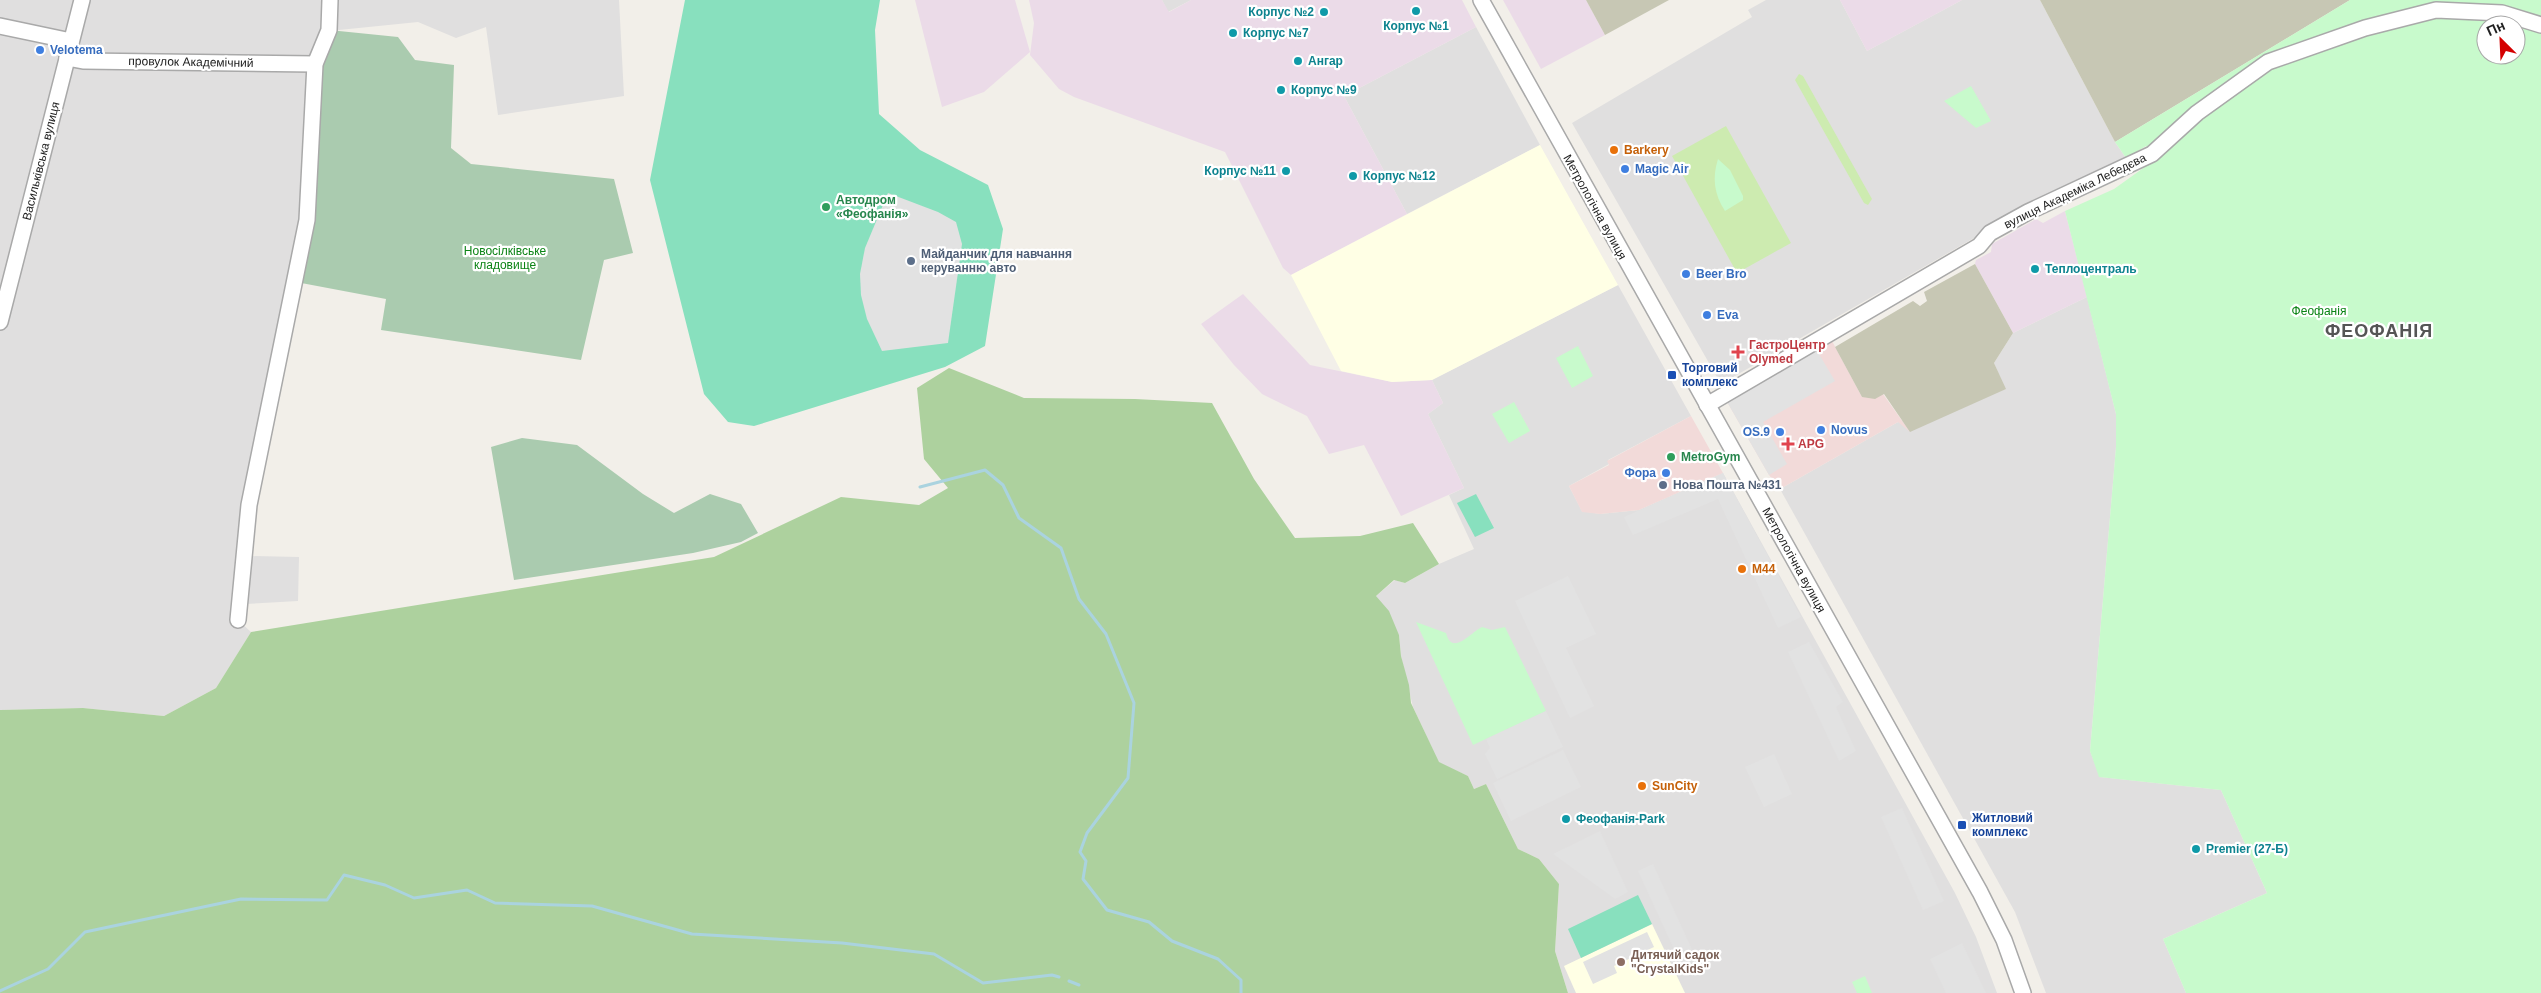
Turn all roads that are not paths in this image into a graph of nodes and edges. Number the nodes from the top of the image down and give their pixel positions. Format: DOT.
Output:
graph roads {
  1 [pos="82,0"];
  2 [pos="330,0"];
  3 [pos="1481,0"];
  4 [pos="2541,25"];
  5 [pos="0,26"];
  6 [pos="71,41"];
  7 [pos="67,58"];
  8 [pos="315,64"];
  9 [pos="0,322"];
  10 [pos="1707,405"];
  11 [pos="238,620"];
  12 [pos="2023,993"];
  1 -- 6 [label="street, Васильківська вулиця"];
  2 -- 8 [label="street"];
  3 -- 10 [label="street, Метрологічна вулиця"];
  4 -- 10 [label="street, вулиця Академіка Лебедєва"];
  5 -- 6 [label="street"];
  6 -- 7 [label="street, Васильківська вулиця"];
  7 -- 8 [label="street, провулок Академічний"];
  7 -- 9 [label="street, Васильківська вулиця"];
  8 -- 11 [label="street"];
  10 -- 12 [label="street, Метрологічна вулиця"];
}
